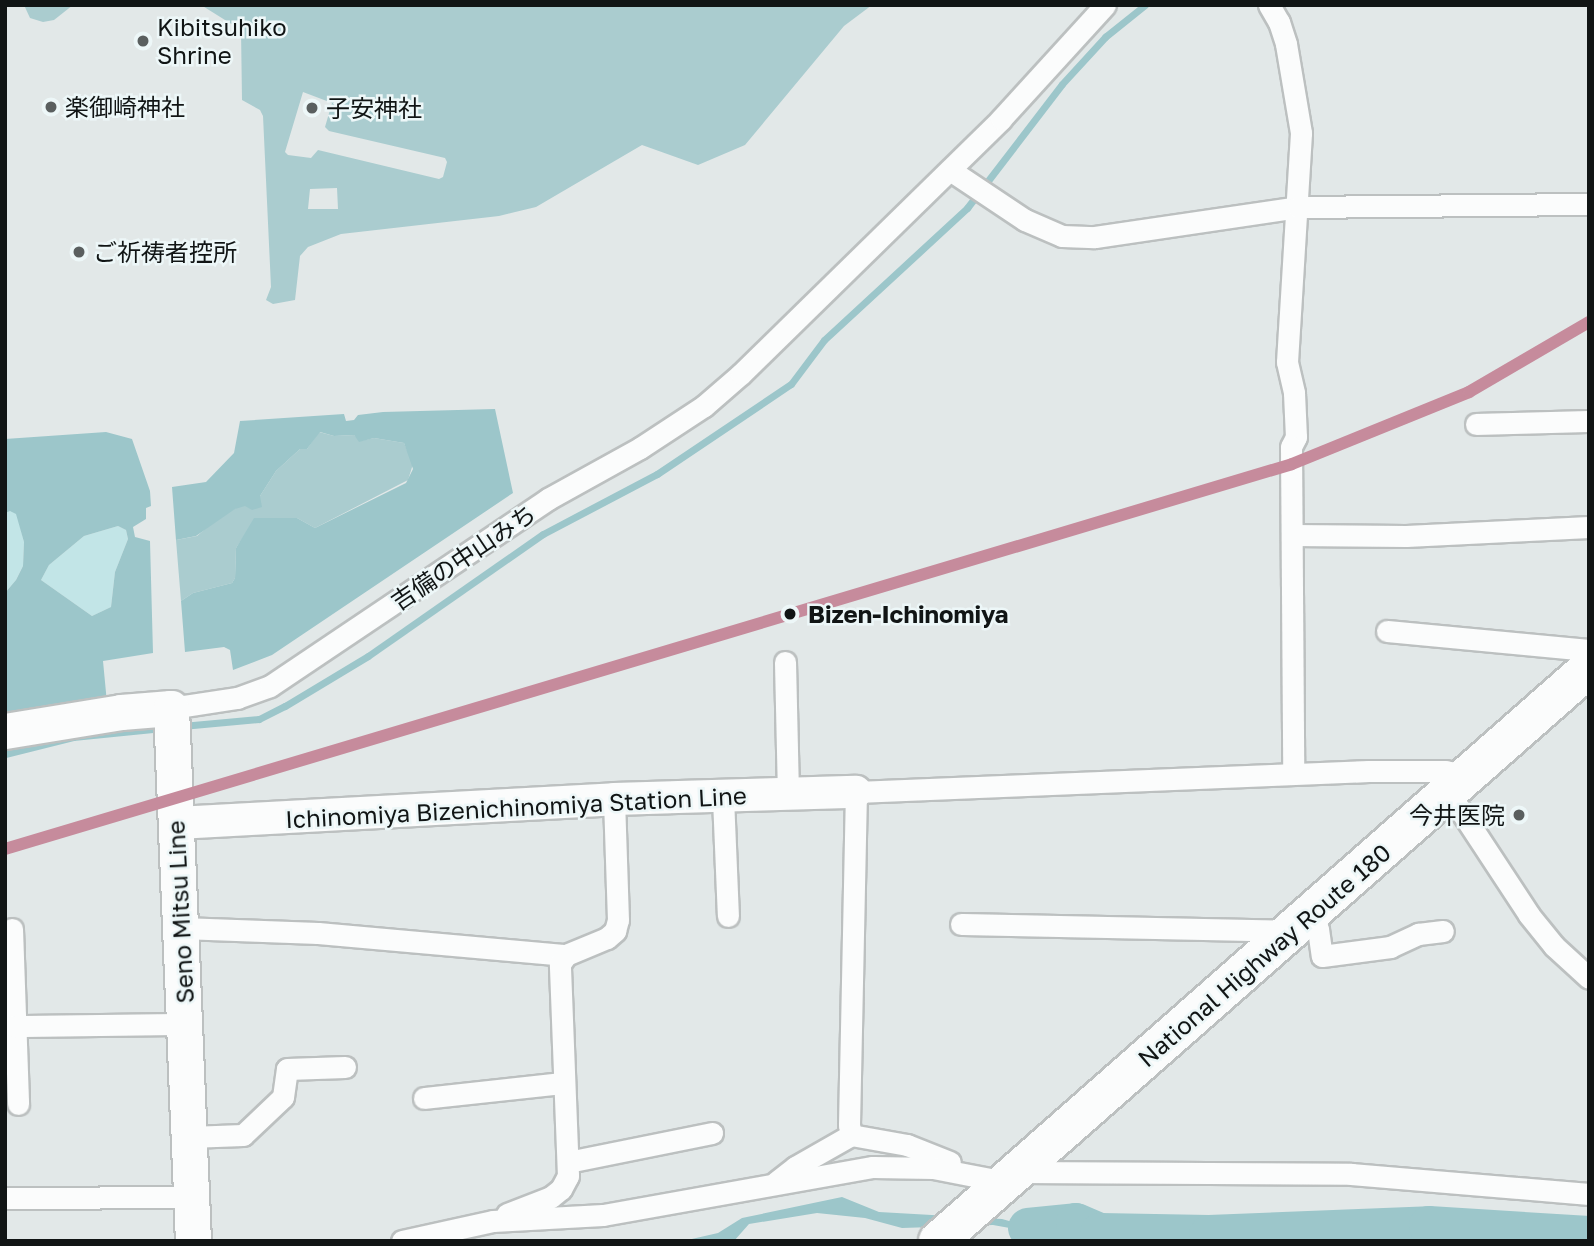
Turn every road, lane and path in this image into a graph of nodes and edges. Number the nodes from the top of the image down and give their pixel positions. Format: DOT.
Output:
graph roads {
  1 [pos="1105,5"];
  2 [pos="1269,5"];
  3 [pos="950,170"];
  4 [pos="1589,204"];
  5 [pos="1298,207"];
  6 [pos="1589,421"];
  7 [pos="1476,424"];
  8 [pos="1589,527"];
  9 [pos="1292,534"];
  10 [pos="1387,631"];
  11 [pos="1589,650"];
  12 [pos="785,662"];
  13 [pos="1589,668"];
  14 [pos="172,722"];
  15 [pos="5,732"];
  16 [pos="1293,773"];
  17 [pos="1458,784"];
  18 [pos="856,792"];
  19 [pos="788,794"];
  20 [pos="723,798"];
  21 [pos="614,799"];
  22 [pos="177,823"];
  23 [pos="728,916"];
  24 [pos="961,924"];
  25 [pos="1299,924"];
  26 [pos="181,928"];
  27 [pos="12,929"];
  28 [pos="1443,931"];
  29 [pos="566,955"];
  30 [pos="1589,978"];
  31 [pos="185,1024"];
  32 [pos="15,1026"];
  33 [pos="345,1067"];
  34 [pos="563,1083"];
  35 [pos="424,1098"];
  36 [pos="18,1104"];
  37 [pos="712,1133"];
  38 [pos="851,1135"];
  39 [pos="189,1137"];
  40 [pos="568,1161"];
  41 [pos="997,1180"];
  42 [pos="771,1186"];
  43 [pos="1589,1194"];
  44 [pos="191,1197"];
  45 [pos="5,1198"];
  46 [pos="493,1221"];
  47 [pos="193,1241"];
  48 [pos="402,1241"];
  49 [pos="938,1241"];
  1 -- 3 [label="street, 吉備の中山みち"];
  2 -- 5 [label="street"];
  3 -- 5 [label="street"];
  3 -- 14 [label="street, 吉備の中山みち"];
  4 -- 5 [label="street"];
  5 -- 9 [label="street"];
  6 -- 7 [label="street"];
  8 -- 9 [label="street"];
  9 -- 16 [label="street"];
  10 -- 11 [label="street"];
  12 -- 19 [label="street"];
  13 -- 17 [label="highway, National Highway Route 180"];
  14 -- 15 [label="main road"];
  14 -- 22 [label="main road, Seno Mitsu Line"];
  16 -- 17 [label="street"];
  16 -- 18 [label="street"];
  17 -- 25 [label="highway, National Highway Route 180"];
  17 -- 30 [label="street"];
  18 -- 19 [label="main road, Ichinomiya Bizenichinomiya Station Line"];
  18 -- 38 [label="street"];
  19 -- 20 [label="main road, Ichinomiya Bizenichinomiya Station Line"];
  20 -- 21 [label="main road, Ichinomiya Bizenichinomiya Station Line"];
  20 -- 23 [label="street"];
  21 -- 22 [label="main road, Ichinomiya Bizenichinomiya Station Line"];
  21 -- 29 [label="street"];
  22 -- 26 [label="main road, Seno Mitsu Line"];
  24 -- 25 [label="street"];
  25 -- 28 [label="street"];
  25 -- 41 [label="highway, National Highway Route 180"];
  26 -- 29 [label="street"];
  26 -- 31 [label="main road, Seno Mitsu Line"];
  27 -- 32 [label="street"];
  29 -- 34 [label="street"];
  31 -- 32 [label="street"];
  31 -- 39 [label="main road, Seno Mitsu Line"];
  32 -- 36 [label="street"];
  33 -- 39 [label="street"];
  34 -- 35 [label="street"];
  34 -- 40 [label="street"];
  37 -- 40 [label="street"];
  38 -- 41 [label="street"];
  38 -- 42 [label="street"];
  39 -- 44 [label="main road, Seno Mitsu Line"];
  40 -- 46 [label="street"];
  41 -- 42 [label="street"];
  41 -- 43 [label="street"];
  41 -- 49 [label="highway, National Highway Route 180"];
  42 -- 46 [label="street"];
  44 -- 45 [label="street"];
  44 -- 47 [label="main road, Seno Mitsu Line"];
  46 -- 48 [label="street"];
}
